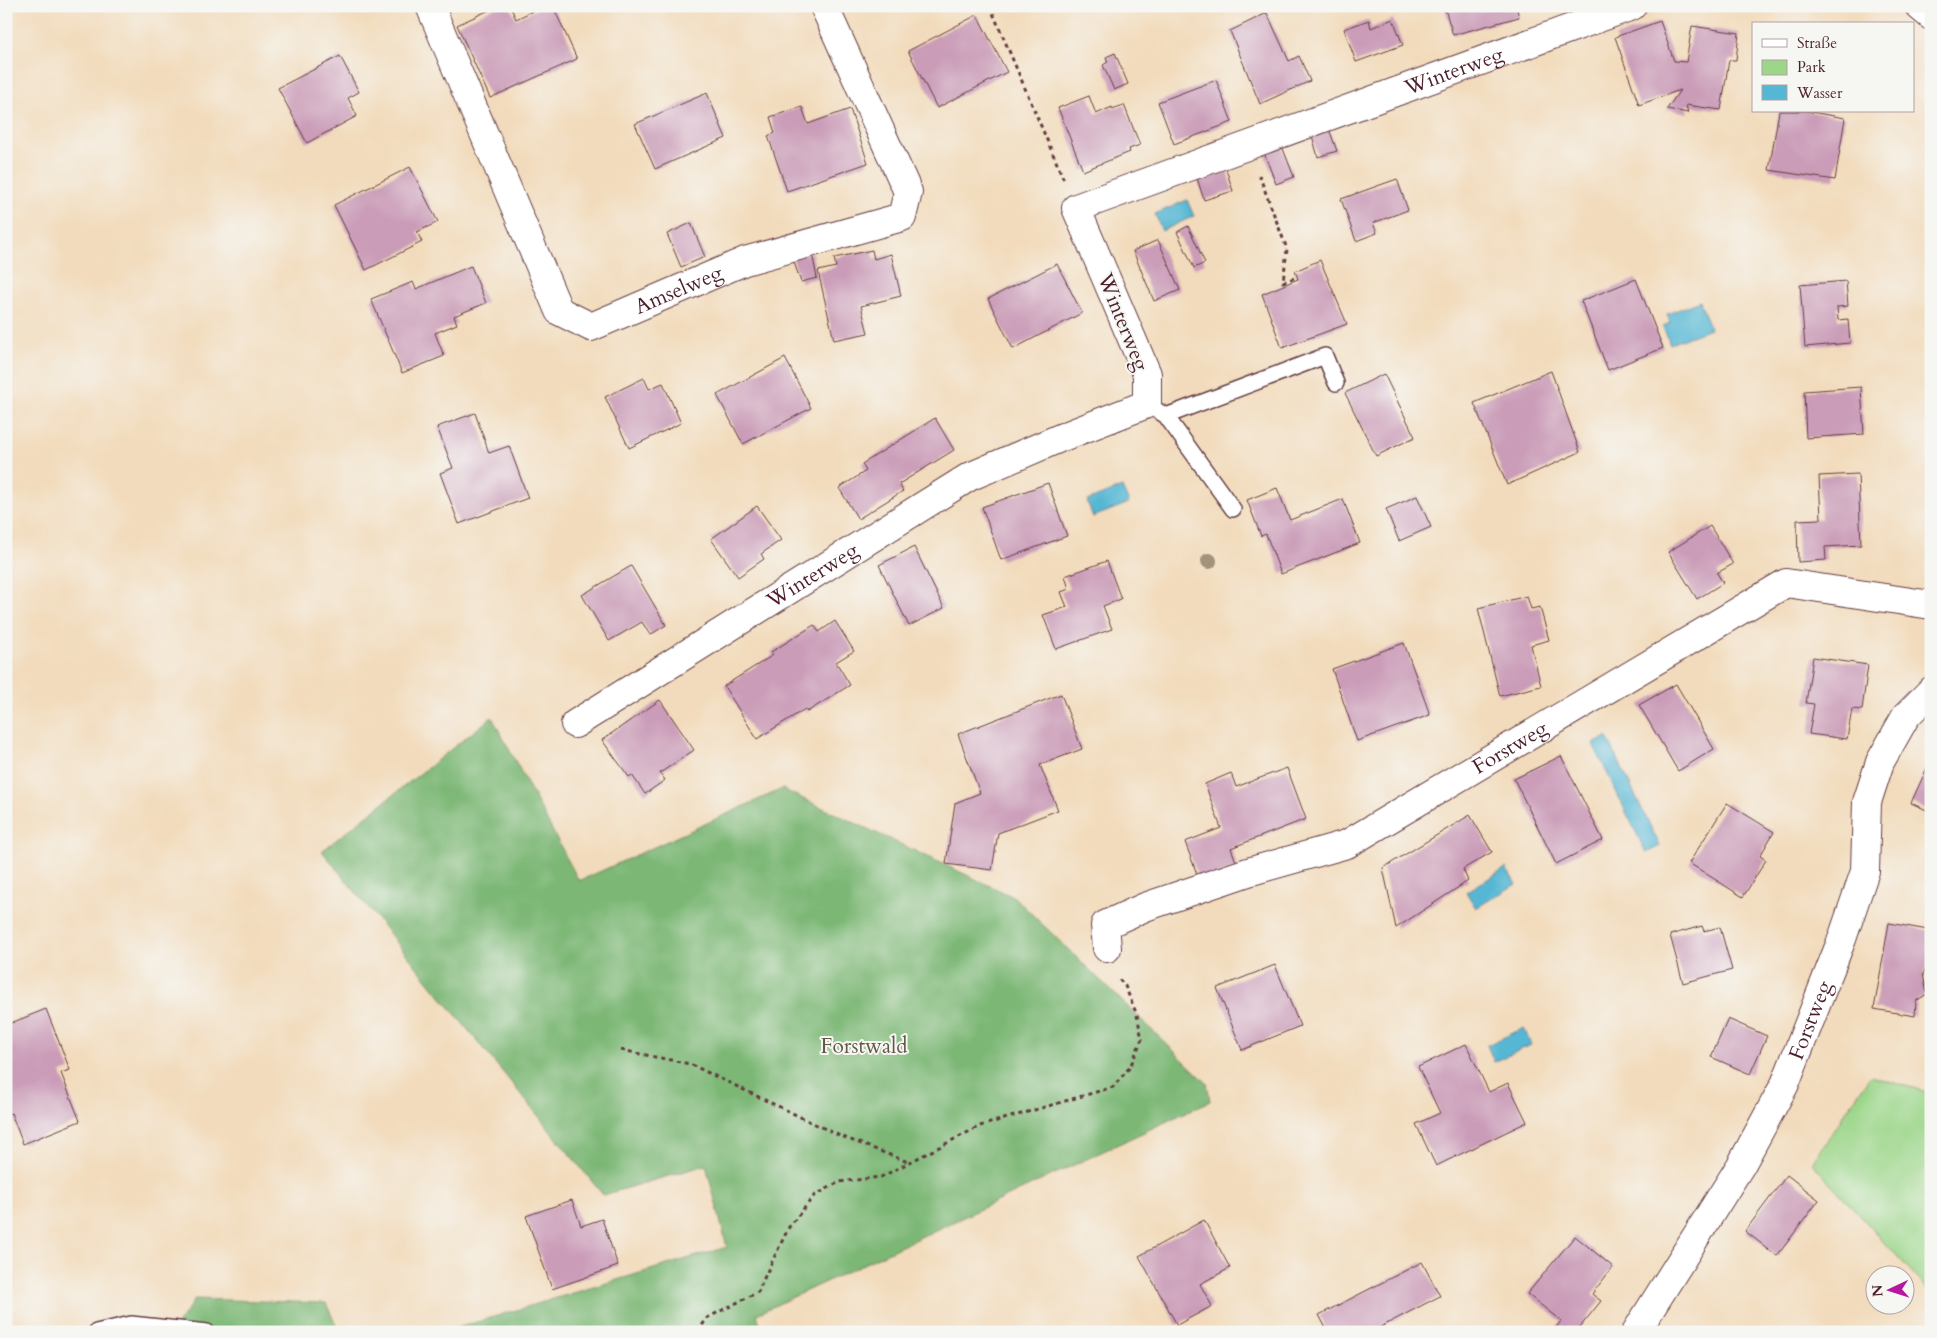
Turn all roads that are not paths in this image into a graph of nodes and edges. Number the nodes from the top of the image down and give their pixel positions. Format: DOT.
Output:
graph roads {
  1 [pos="430,6"];
  2 [pos="824,6"];
  3 [pos="1632,6"];
  4 [pos="1919,6"];
  5 [pos="1931,16"];
  6 [pos="1336,383"];
  7 [pos="1156,410"];
  8 [pos="1232,509"];
  9 [pos="1931,605"];
  10 [pos="1931,691"];
  11 [pos="575,724"];
  12 [pos="1107,948"];
  13 [pos="96,1332"];
  14 [pos="207,1332"];
  15 [pos="1636,1332"];
  1 -- 2 [label="street, Amselweg"];
  3 -- 7 [label="street, Winterweg"];
  4 -- 5 [label="street"];
  6 -- 7 [label="lane"];
  7 -- 8 [label="lane"];
  7 -- 11 [label="street, Winterweg"];
  9 -- 12 [label="street, Forstweg"];
  10 -- 15 [label="street, Forstweg"];
  13 -- 14 [label="lane"];
}
